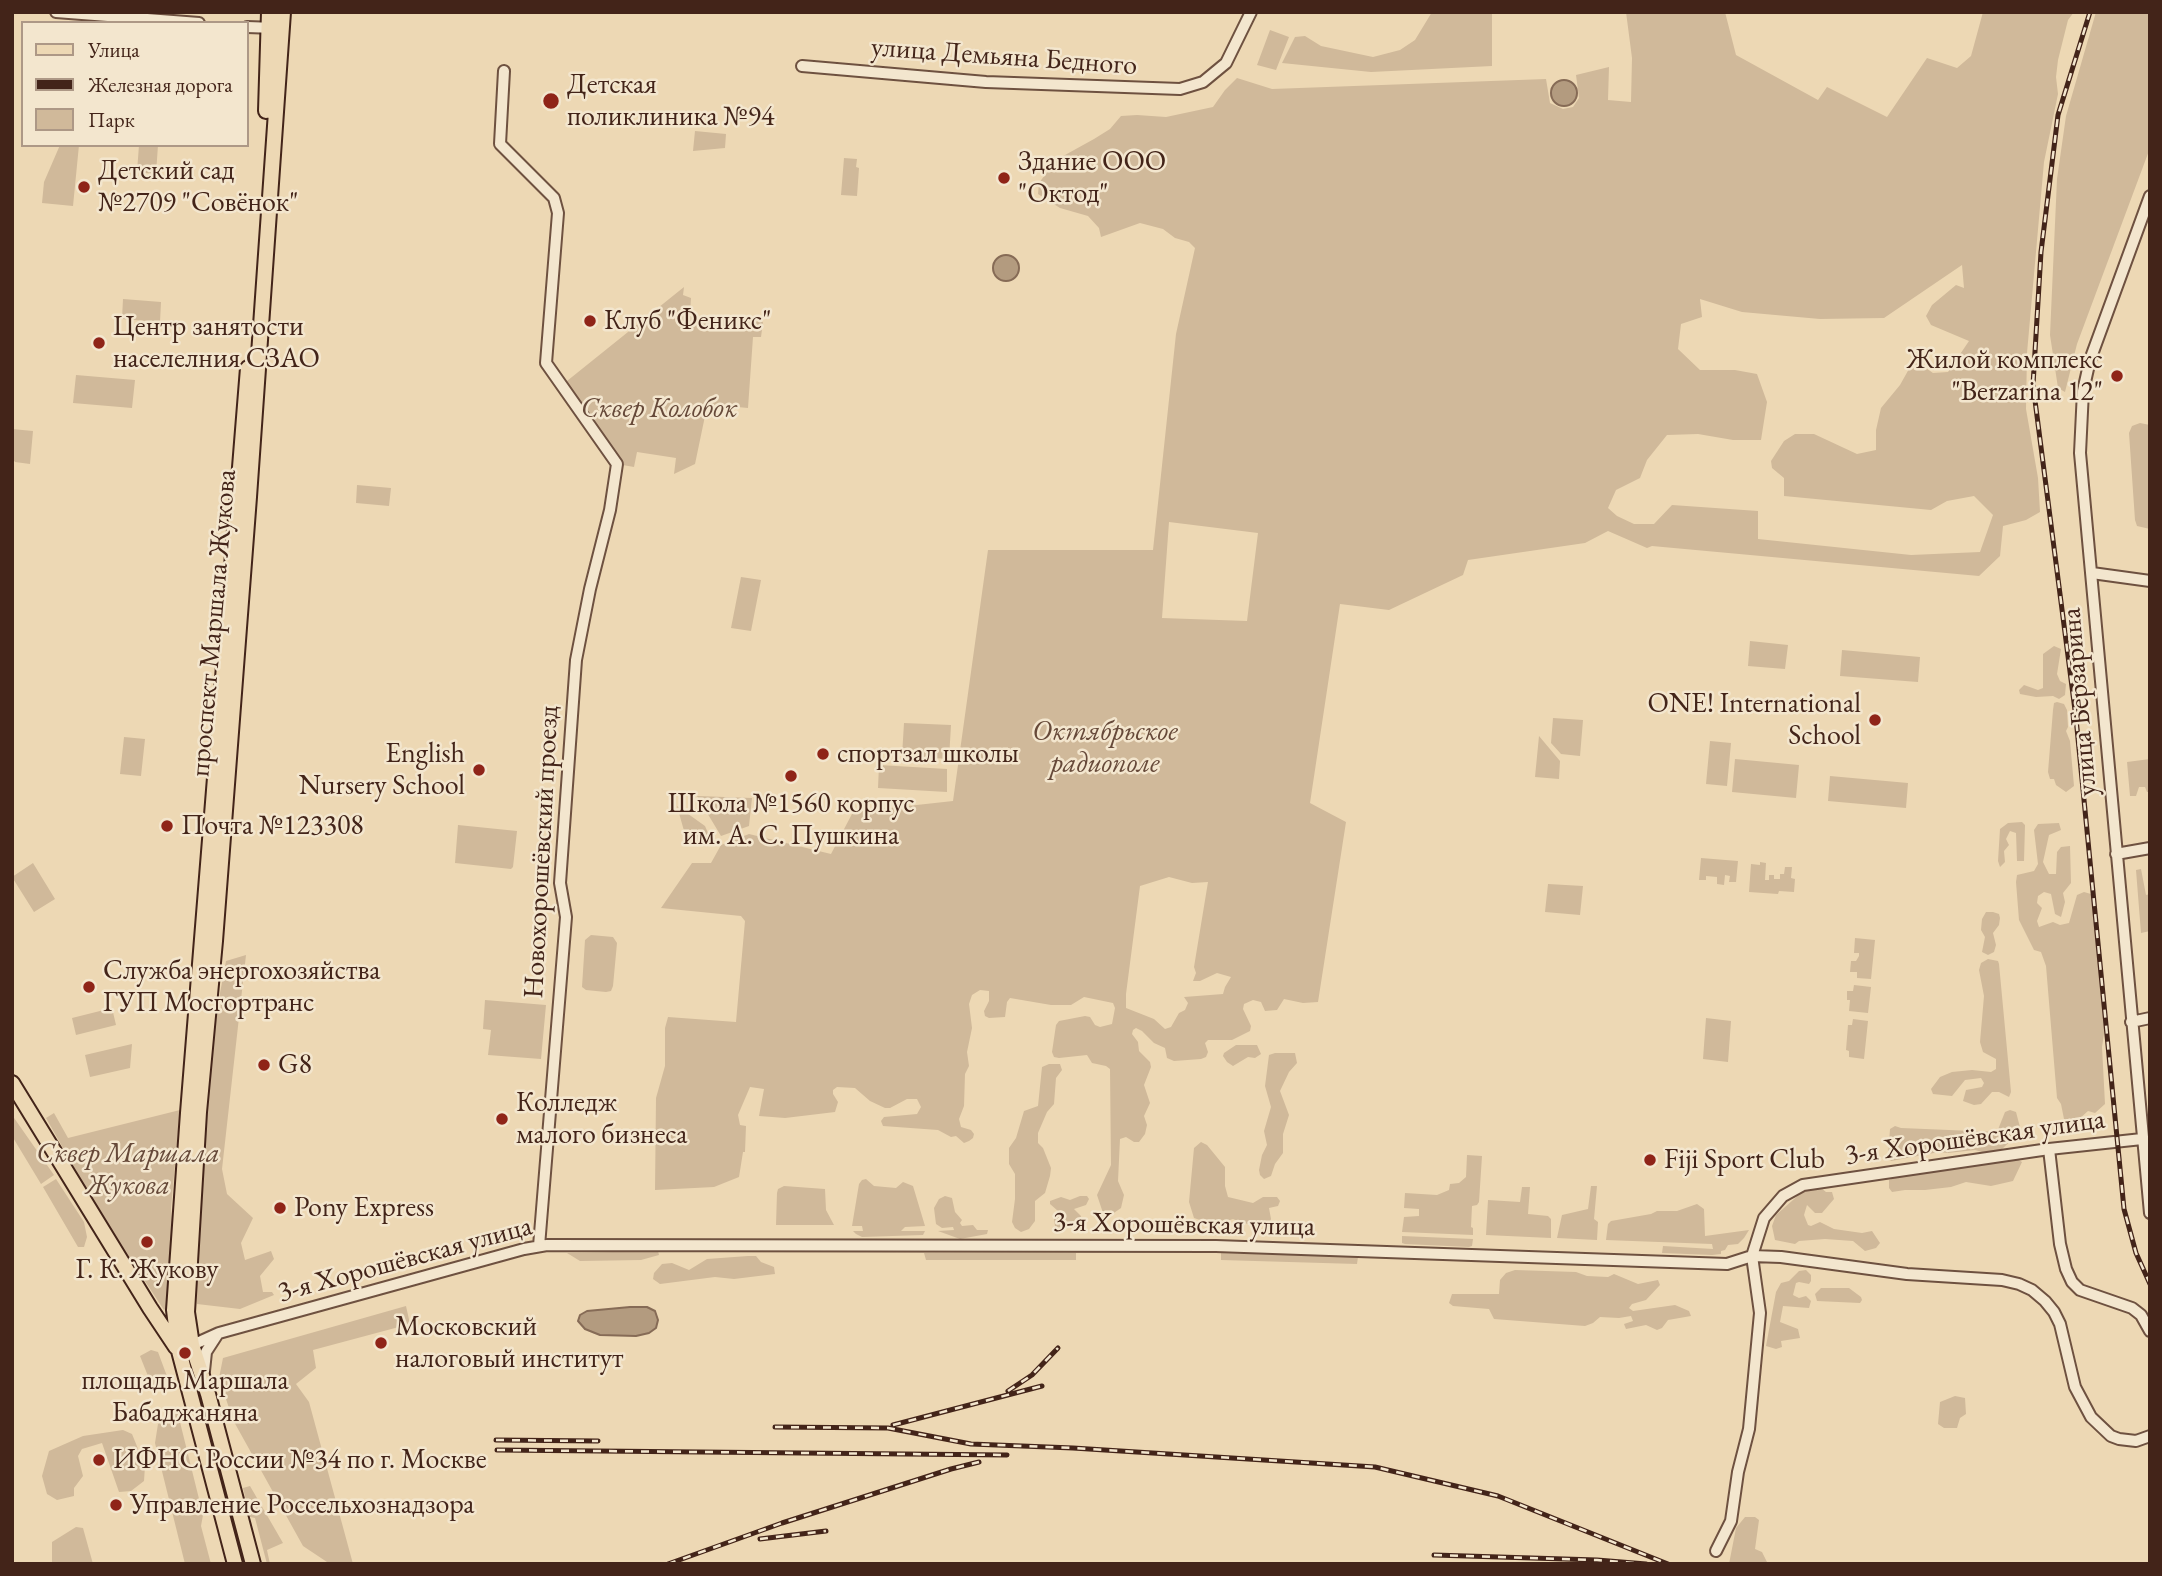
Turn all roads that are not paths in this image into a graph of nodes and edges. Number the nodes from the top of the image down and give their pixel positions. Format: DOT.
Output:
graph roads {
  1 [pos="56,12"];
  2 [pos="268,12"];
  3 [pos="283,12"];
  4 [pos="1251,12"];
  5 [pos="173,21"];
  6 [pos="248,27"];
  7 [pos="275,28"];
  8 [pos="802,66"];
  9 [pos="504,72"];
  10 [pos="2150,196"];
  11 [pos="2092,573"];
  12 [pos="2150,581"];
  13 [pos="2150,848"];
  14 [pos="2116,854"];
  15 [pos="2150,1018"];
  16 [pos="2132,1022"];
  17 [pos="12,1083"];
  18 [pos="2142,1139"];
  19 [pos="2049,1149"];
  20 [pos="2150,1213"];
  21 [pos="539,1246"];
  22 [pos="1752,1256"];
  23 [pos="174,1300"];
  24 [pos="150,1308"];
  25 [pos="176,1330"];
  26 [pos="2150,1331"];
  27 [pos="219,1333"];
  28 [pos="186,1348"];
  29 [pos="205,1381"];
  30 [pos="2150,1436"];
  31 [pos="1716,1551"];
  32 [pos="235,1564"];
  33 [pos="253,1564"];
  1 -- 5 [label="street"];
  2 -- 7 [label="main road, проспект Маршала Жукова"];
  3 -- 7 [label="main road, проспект Маршала Жукова"];
  4 -- 8 [label="street, улица Демьяна Бедного"];
  6 -- 7 [label="street"];
  7 -- 23 [label="main road, проспект Маршала Жукова"];
  7 -- 28 [label="main road, проспект Маршала Жукова"];
  9 -- 21 [label="street, Новохорошёвский проезд"];
  10 -- 11 [label="street, улица Берзарина"];
  11 -- 12 [label="street"];
  11 -- 14 [label="street, улица Берзарина"];
  13 -- 14 [label="street"];
  14 -- 16 [label="street, улица Берзарина"];
  15 -- 16 [label="street"];
  16 -- 18 [label="street, улица Берзарина"];
  17 -- 24 [label="main road"];
  18 -- 19 [label="street, 3-я Хорошёвская улица"];
  18 -- 20 [label="street, улица Берзарина"];
  19 -- 22 [label="street, 3-я Хорошёвская улица"];
  19 -- 26 [label="street"];
  21 -- 22 [label="street, 3-я Хорошёвская улица"];
  21 -- 27 [label="street, 3-я Хорошёвская улица"];
  22 -- 30 [label="street"];
  22 -- 31 [label="street"];
  23 -- 24 [label="main road"];
  23 -- 25 [label="main road, проспект Маршала Жукова"];
  24 -- 25 [label="main road"];
  24 -- 28 [label="main road"];
  25 -- 28 [label="main road, проспект Маршала Жукова"];
  27 -- 28 [label="street, 3-я Хорошёвская улица"];
  27 -- 29 [label="street"];
  28 -- 29 [label="main road, проспект Маршала Жукова"];
  28 -- 32 [label="main road, проспект Маршала Жукова"];
  29 -- 33 [label="main road, проспект Маршала Жукова"];
}
